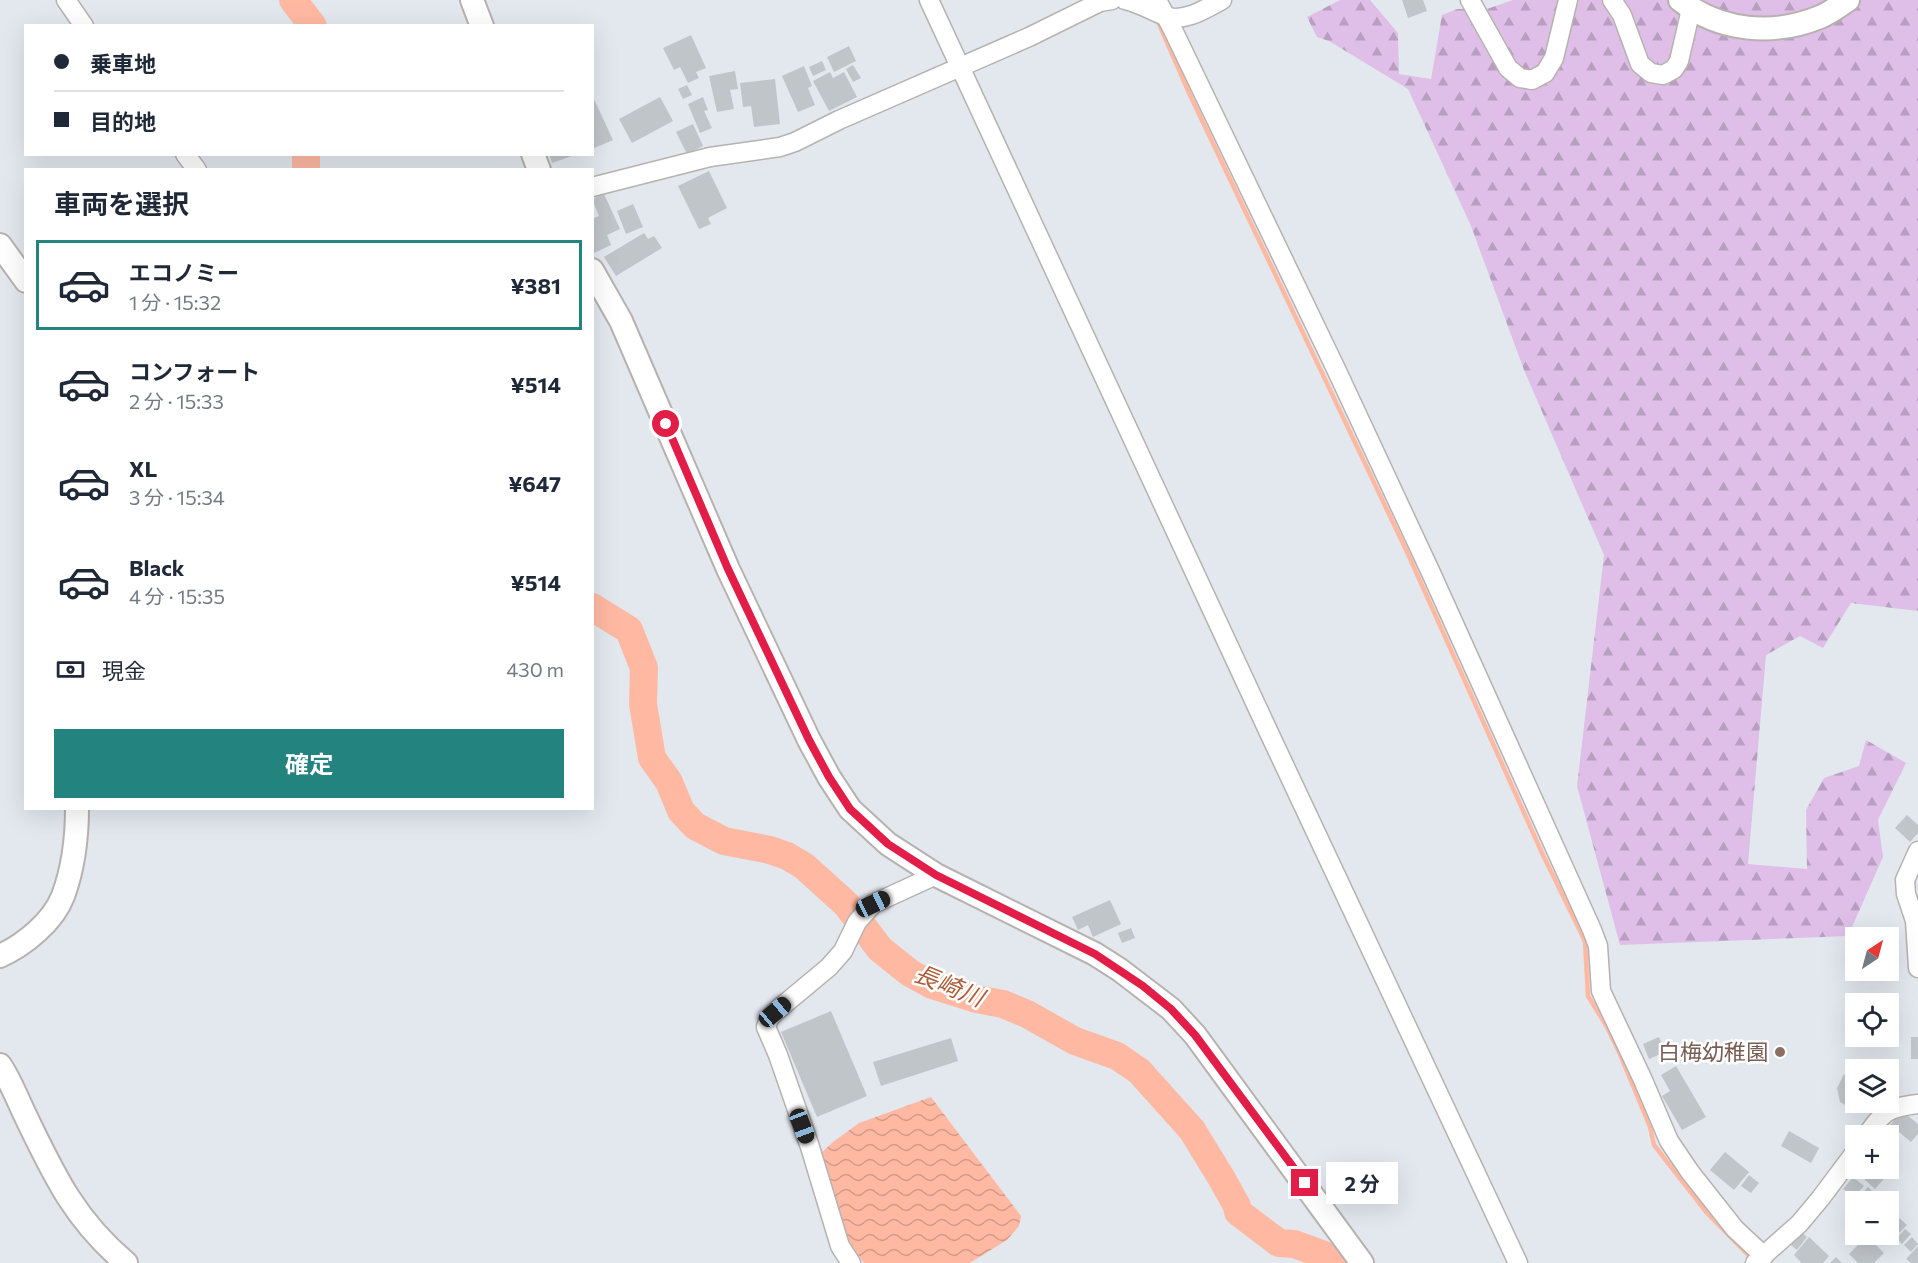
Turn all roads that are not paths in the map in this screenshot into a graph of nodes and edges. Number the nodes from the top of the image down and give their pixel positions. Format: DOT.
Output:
graph roads {
  1 [pos="66,0"];
  2 [pos="472,0"];
  3 [pos="929,0"];
  4 [pos="1112,0"];
  5 [pos="1125,0"];
  6 [pos="1222,0"];
  7 [pos="1470,0"];
  8 [pos="1568,0"];
  9 [pos="1612,0"];
  10 [pos="1848,0"];
  11 [pos="1685,4"];
  12 [pos="1157,9"];
  13 [pos="83,24"];
  14 [pos="481,24"];
  15 [pos="960,66"];
  16 [pos="594,186"];
  17 [pos="0,245"];
  18 [pos="594,274"];
  19 [pos="24,278"];
  20 [pos="77,810"];
  21 [pos="1918,851"];
  22 [pos="936,875"];
  23 [pos="0,956"];
  24 [pos="1918,968"];
  25 [pos="0,1065"];
  26 [pos="1918,1104"];
  27 [pos="1874,1125"];
  28 [pos="1845,1165"];
  29 [pos="1761,1260"];
  30 [pos="126,1263"];
  31 [pos="851,1263"];
  32 [pos="1362,1263"];
  33 [pos="1518,1263"];
  1 -- 13 [label="street"];
  2 -- 14 [label="street"];
  3 -- 15 [label="street"];
  4 -- 15 [label="street"];
  5 -- 12 [label="street"];
  6 -- 12 [label="street"];
  7 -- 8 [label="street"];
  9 -- 11 [label="street"];
  10 -- 11 [label="street"];
  12 -- 29 [label="street"];
  15 -- 16 [label="street"];
  15 -- 33 [label="street"];
  17 -- 19 [label="street"];
  18 -- 22 [label="street"];
  20 -- 23 [label="street"];
  21 -- 24 [label="street"];
  22 -- 31 [label="street"];
  22 -- 32 [label="street"];
  25 -- 30 [label="street"];
  26 -- 27 [label="street"];
  28 -- 29 [label="street"];
}
